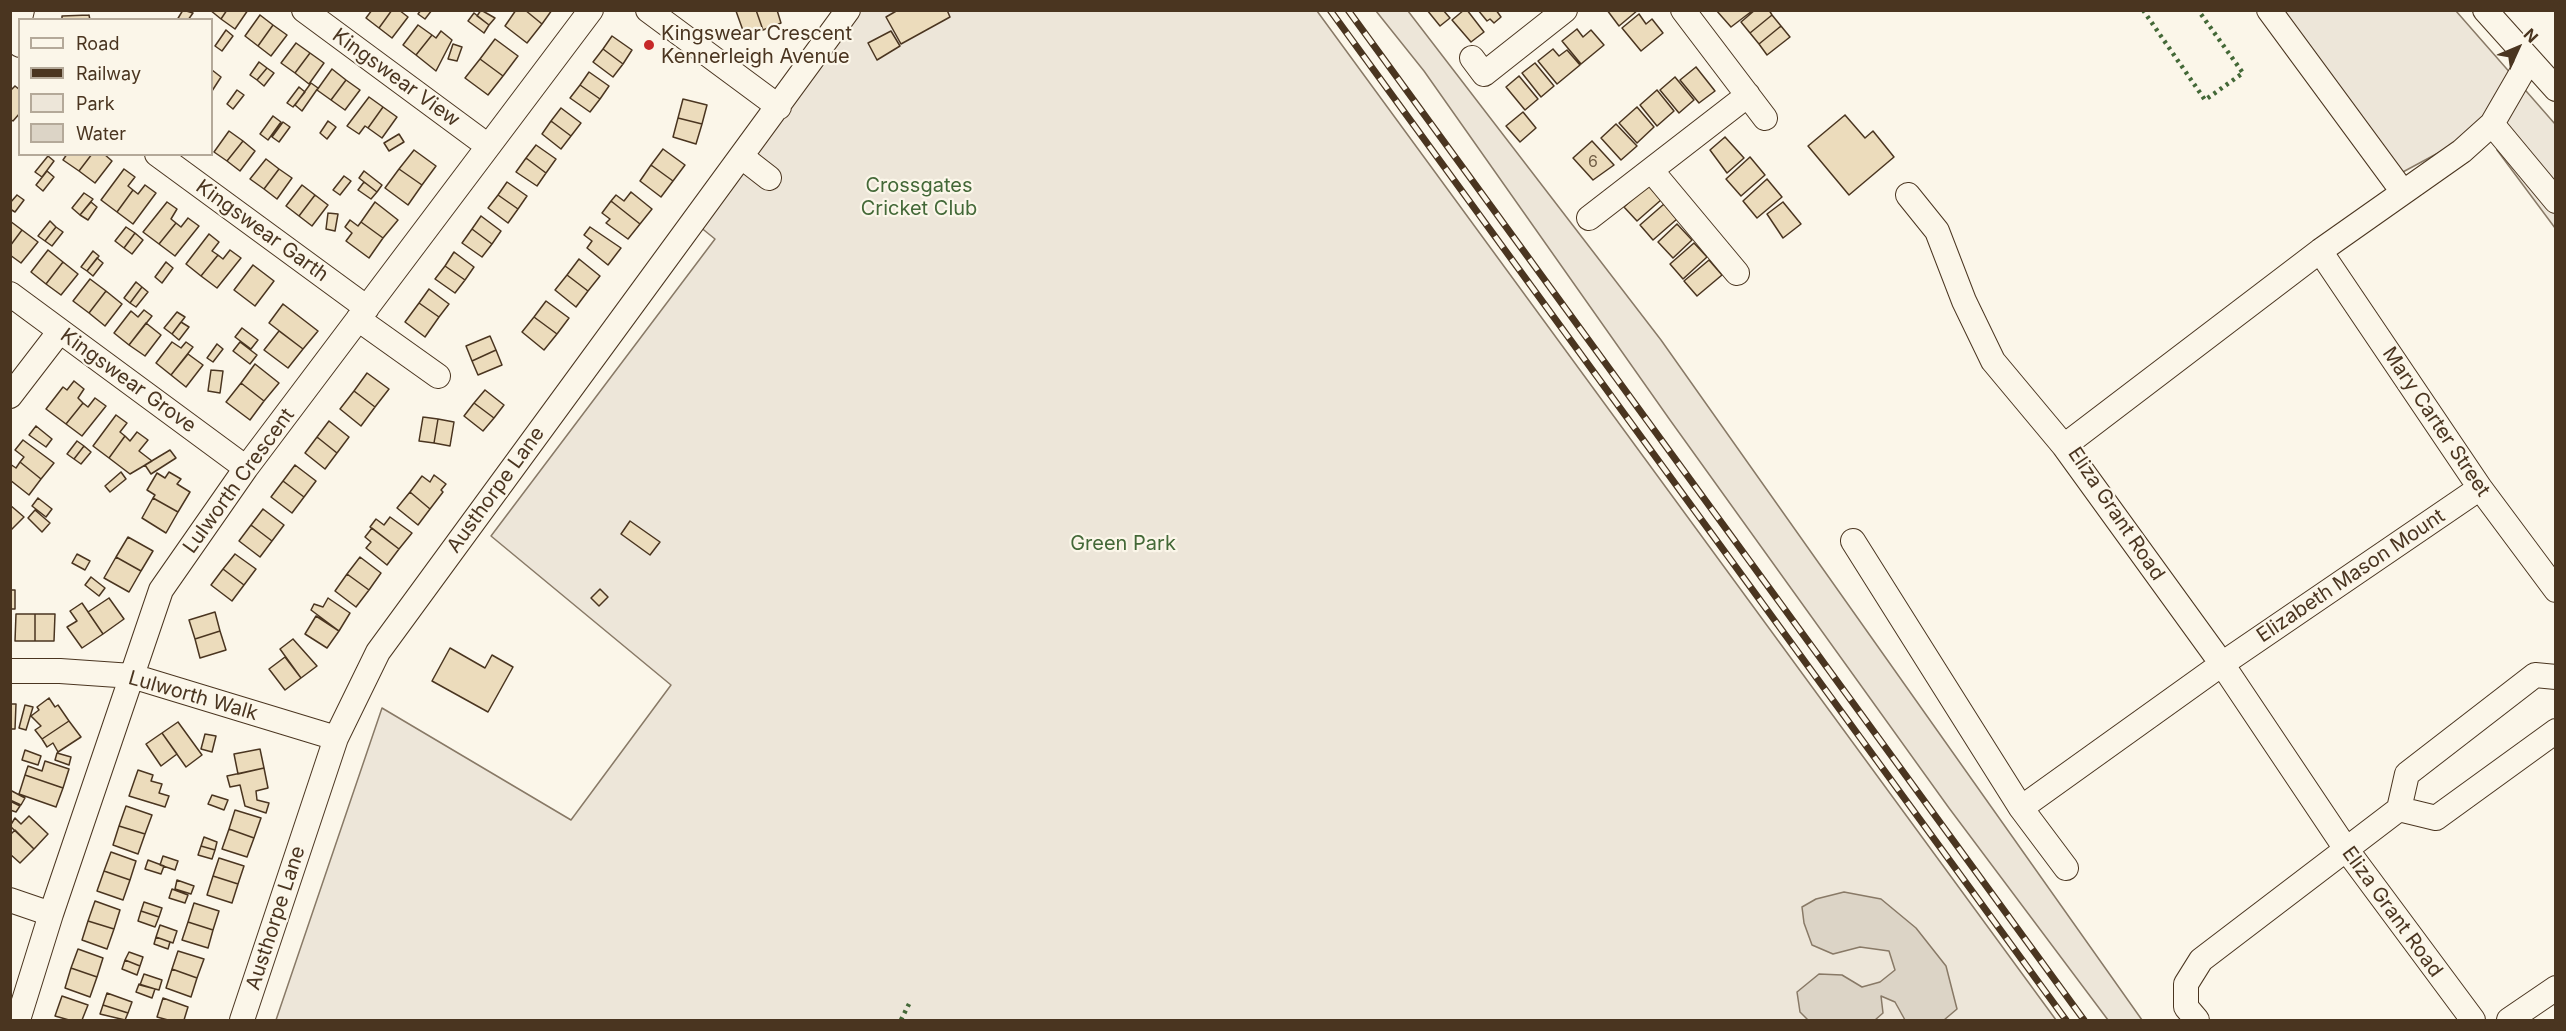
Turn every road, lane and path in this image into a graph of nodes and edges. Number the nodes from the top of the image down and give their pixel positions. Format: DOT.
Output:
graph roads {
  1 [pos="304,10"];
  2 [pos="591,10"];
  3 [pos="648,10"];
  4 [pos="848,10"];
  5 [pos="1565,10"];
  6 [pos="1683,10"];
  7 [pos="2269,10"];
  8 [pos="2485,10"];
  9 [pos="2529,60"];
  10 [pos="1484,74"];
  11 [pos="2556,89"];
  12 [pos="1748,95"];
  13 [pos="778,107"];
  14 [pos="1765,118"];
  15 [pos="2492,124"];
  16 [pos="488,146"];
  17 [pos="160,156"];
  18 [pos="742,157"];
  19 [pos="1651,170"];
  20 [pos="769,178"];
  21 [pos="2403,192"];
  22 [pos="1908,195"];
  23 [pos="2556,201"];
  24 [pos="1589,218"];
  25 [pos="2320,252"];
  26 [pos="1737,273"];
  27 [pos="10,294"];
  28 [pos="362,314"];
  29 [pos="60,331"];
  30 [pos="438,376"];
  31 [pos="10,396"];
  32 [pos="2064,446"];
  33 [pos="246,468"];
  34 [pos="2480,488"];
  35 [pos="1853,541"];
  36 [pos="2556,590"];
  37 [pos="2223,664"];
  38 [pos="10,671"];
  39 [pos="132,676"];
  40 [pos="2556,677"];
  41 [pos="2556,731"];
  42 [pos="336,738"];
  43 [pos="2021,808"];
  44 [pos="2399,809"];
  45 [pos="2346,849"];
  46 [pos="2066,868"];
  47 [pos="10,900"];
  48 [pos="51,914"];
  49 [pos="2556,988"];
  50 [pos="18,1020"];
  51 [pos="242,1020"];
  52 [pos="2197,1020"];
  53 [pos="2473,1020"];
  54 [pos="2509,1020"];
  1 -- 16 [label="street, Kingswear View"];
  2 -- 16 [label="street, Lulworth Crescent"];
  3 -- 13 [label="street"];
  4 -- 13 [label="street, Austhorpe Lane"];
  5 -- 10 [label="street"];
  6 -- 12 [label="street"];
  7 -- 21 [label="street"];
  8 -- 9 [label="street"];
  9 -- 11 [label="street"];
  9 -- 15 [label="street, Eliza Grant Road"];
  12 -- 14 [label="street"];
  12 -- 19 [label="street"];
  13 -- 18 [label="street, Austhorpe Lane"];
  15 -- 21 [label="street, Eliza Grant Road"];
  15 -- 23 [label="street"];
  16 -- 28 [label="street, Lulworth Crescent"];
  17 -- 28 [label="street, Kingswear Garth"];
  18 -- 20 [label="street"];
  18 -- 42 [label="street, Austhorpe Lane"];
  19 -- 24 [label="street"];
  19 -- 26 [label="street"];
  21 -- 25 [label="street, Eliza Grant Road"];
  22 -- 32 [label="street"];
  25 -- 32 [label="street, Eliza Grant Road"];
  25 -- 34 [label="street, Mary Carter Street"];
  27 -- 29 [label="street, Kingswear Grove"];
  28 -- 30 [label="street, Kingswear Garth"];
  28 -- 33 [label="street, Lulworth Crescent"];
  29 -- 31 [label="street"];
  29 -- 33 [label="street, Kingswear Grove"];
  32 -- 37 [label="street, Eliza Grant Road"];
  33 -- 39 [label="street, Lulworth Crescent"];
  34 -- 36 [label="street, Mary Carter Street"];
  34 -- 37 [label="street, Elizabeth Mason Mount"];
  35 -- 43 [label="street"];
  37 -- 43 [label="street, Elizabeth Mason Mount"];
  37 -- 45 [label="street, Eliza Grant Road"];
  38 -- 39 [label="street, Lulworth Walk"];
  39 -- 42 [label="street, Lulworth Walk"];
  39 -- 48 [label="street, Lulworth Crescent"];
  40 -- 44 [label="street"];
  41 -- 44 [label="street"];
  42 -- 51 [label="street, Austhorpe Lane"];
  43 -- 46 [label="street"];
  44 -- 45 [label="street"];
  45 -- 52 [label="street"];
  45 -- 53 [label="street, Eliza Grant Road"];
  47 -- 48 [label="street"];
  48 -- 50 [label="street, Lulworth Crescent"];
  49 -- 54 [label="street"];
}
